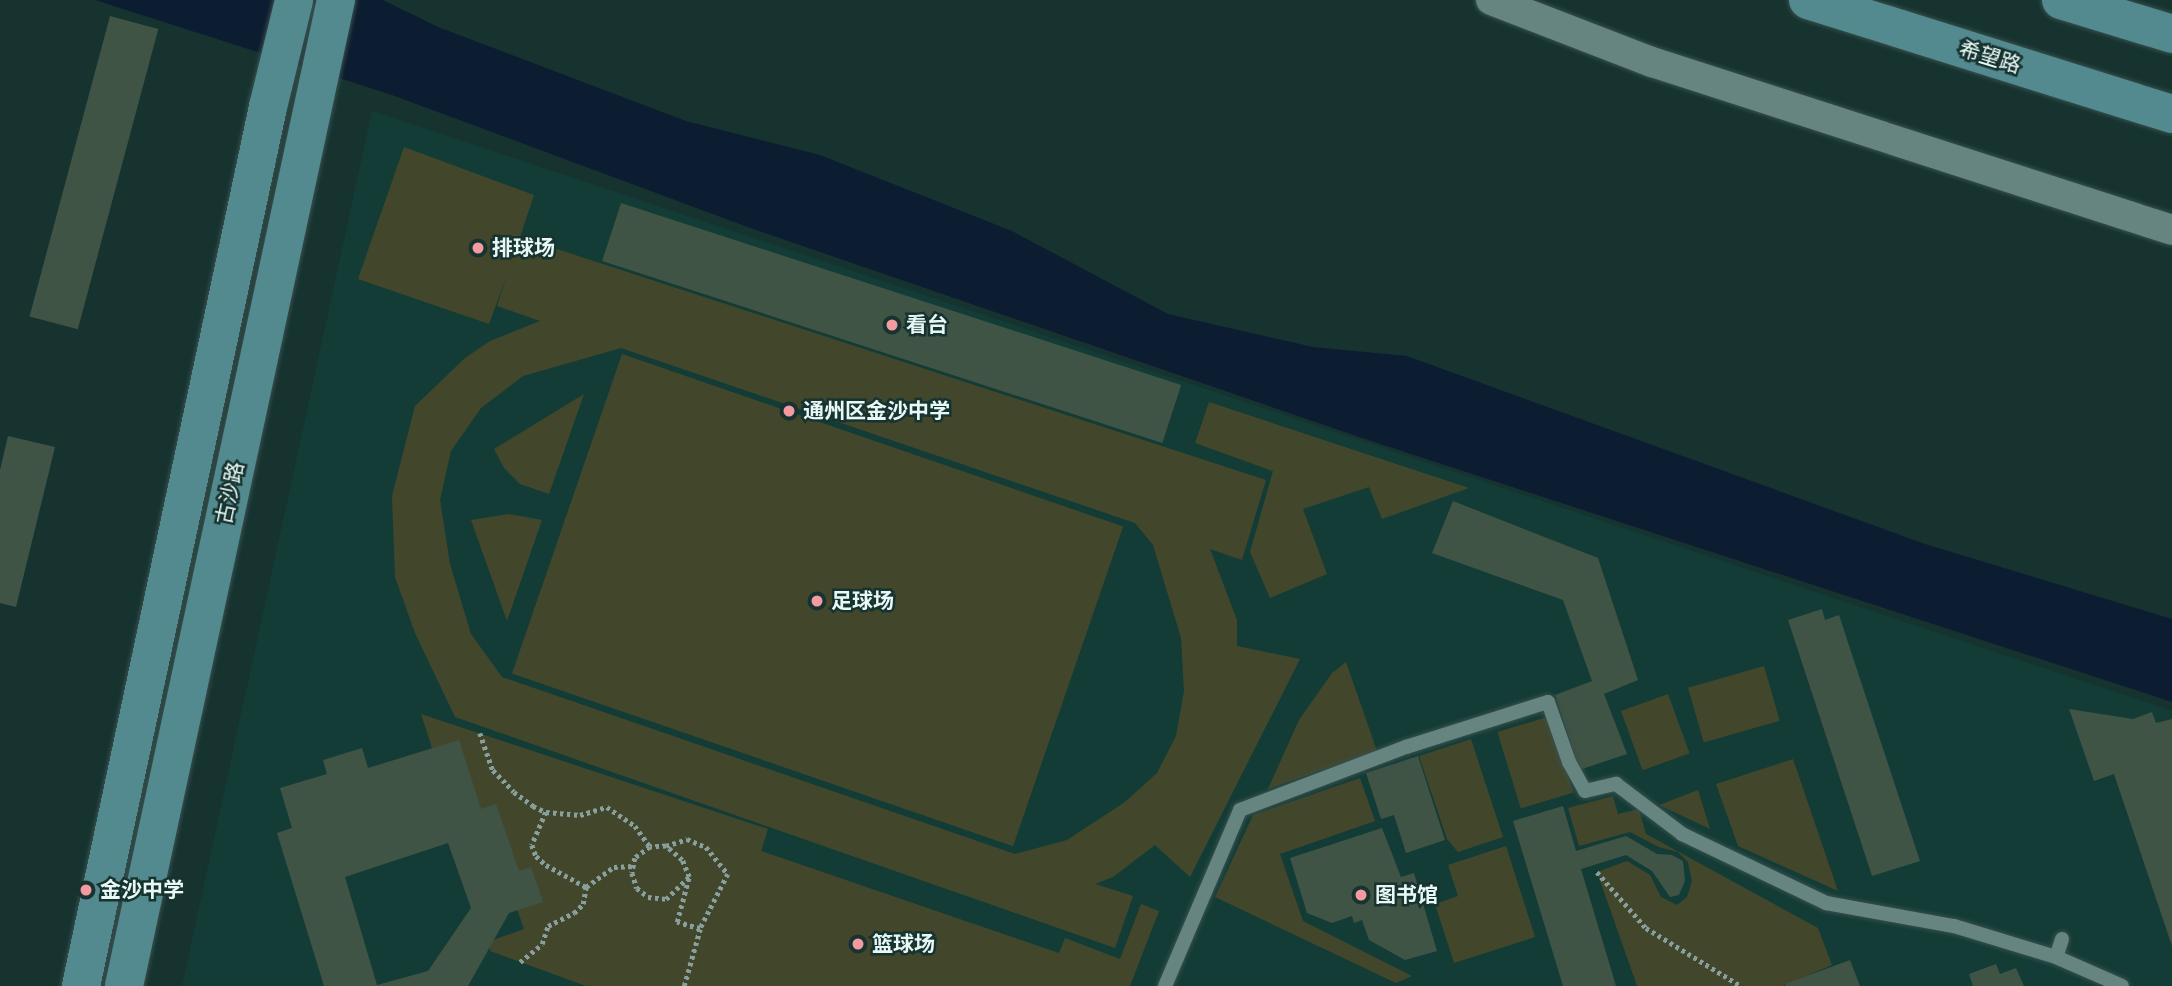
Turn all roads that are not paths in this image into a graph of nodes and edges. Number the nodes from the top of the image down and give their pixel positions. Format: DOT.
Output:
graph roads {
  1 [pos="294,0"];
  2 [pos="336,0"];
  3 [pos="1491,0"];
  4 [pos="1808,0"];
  5 [pos="2061,0"];
  6 [pos="2172,34"];
  7 [pos="2172,114"];
  8 [pos="2172,230"];
  9 [pos="2062,939"];
  10 [pos="2056,957"];
  11 [pos="81,986"];
  12 [pos="124,986"];
  13 [pos="1165,986"];
  14 [pos="2122,986"];
  1 -- 11 [label="main road, 古沙路"];
  2 -- 12 [label="main road, 古沙路"];
  3 -- 8 [label="street"];
  4 -- 7 [label="main road, 希望路"];
  5 -- 6 [label="main road"];
  9 -- 10 [label="lane"];
  10 -- 13 [label="lane"];
  10 -- 14 [label="lane"];
}
